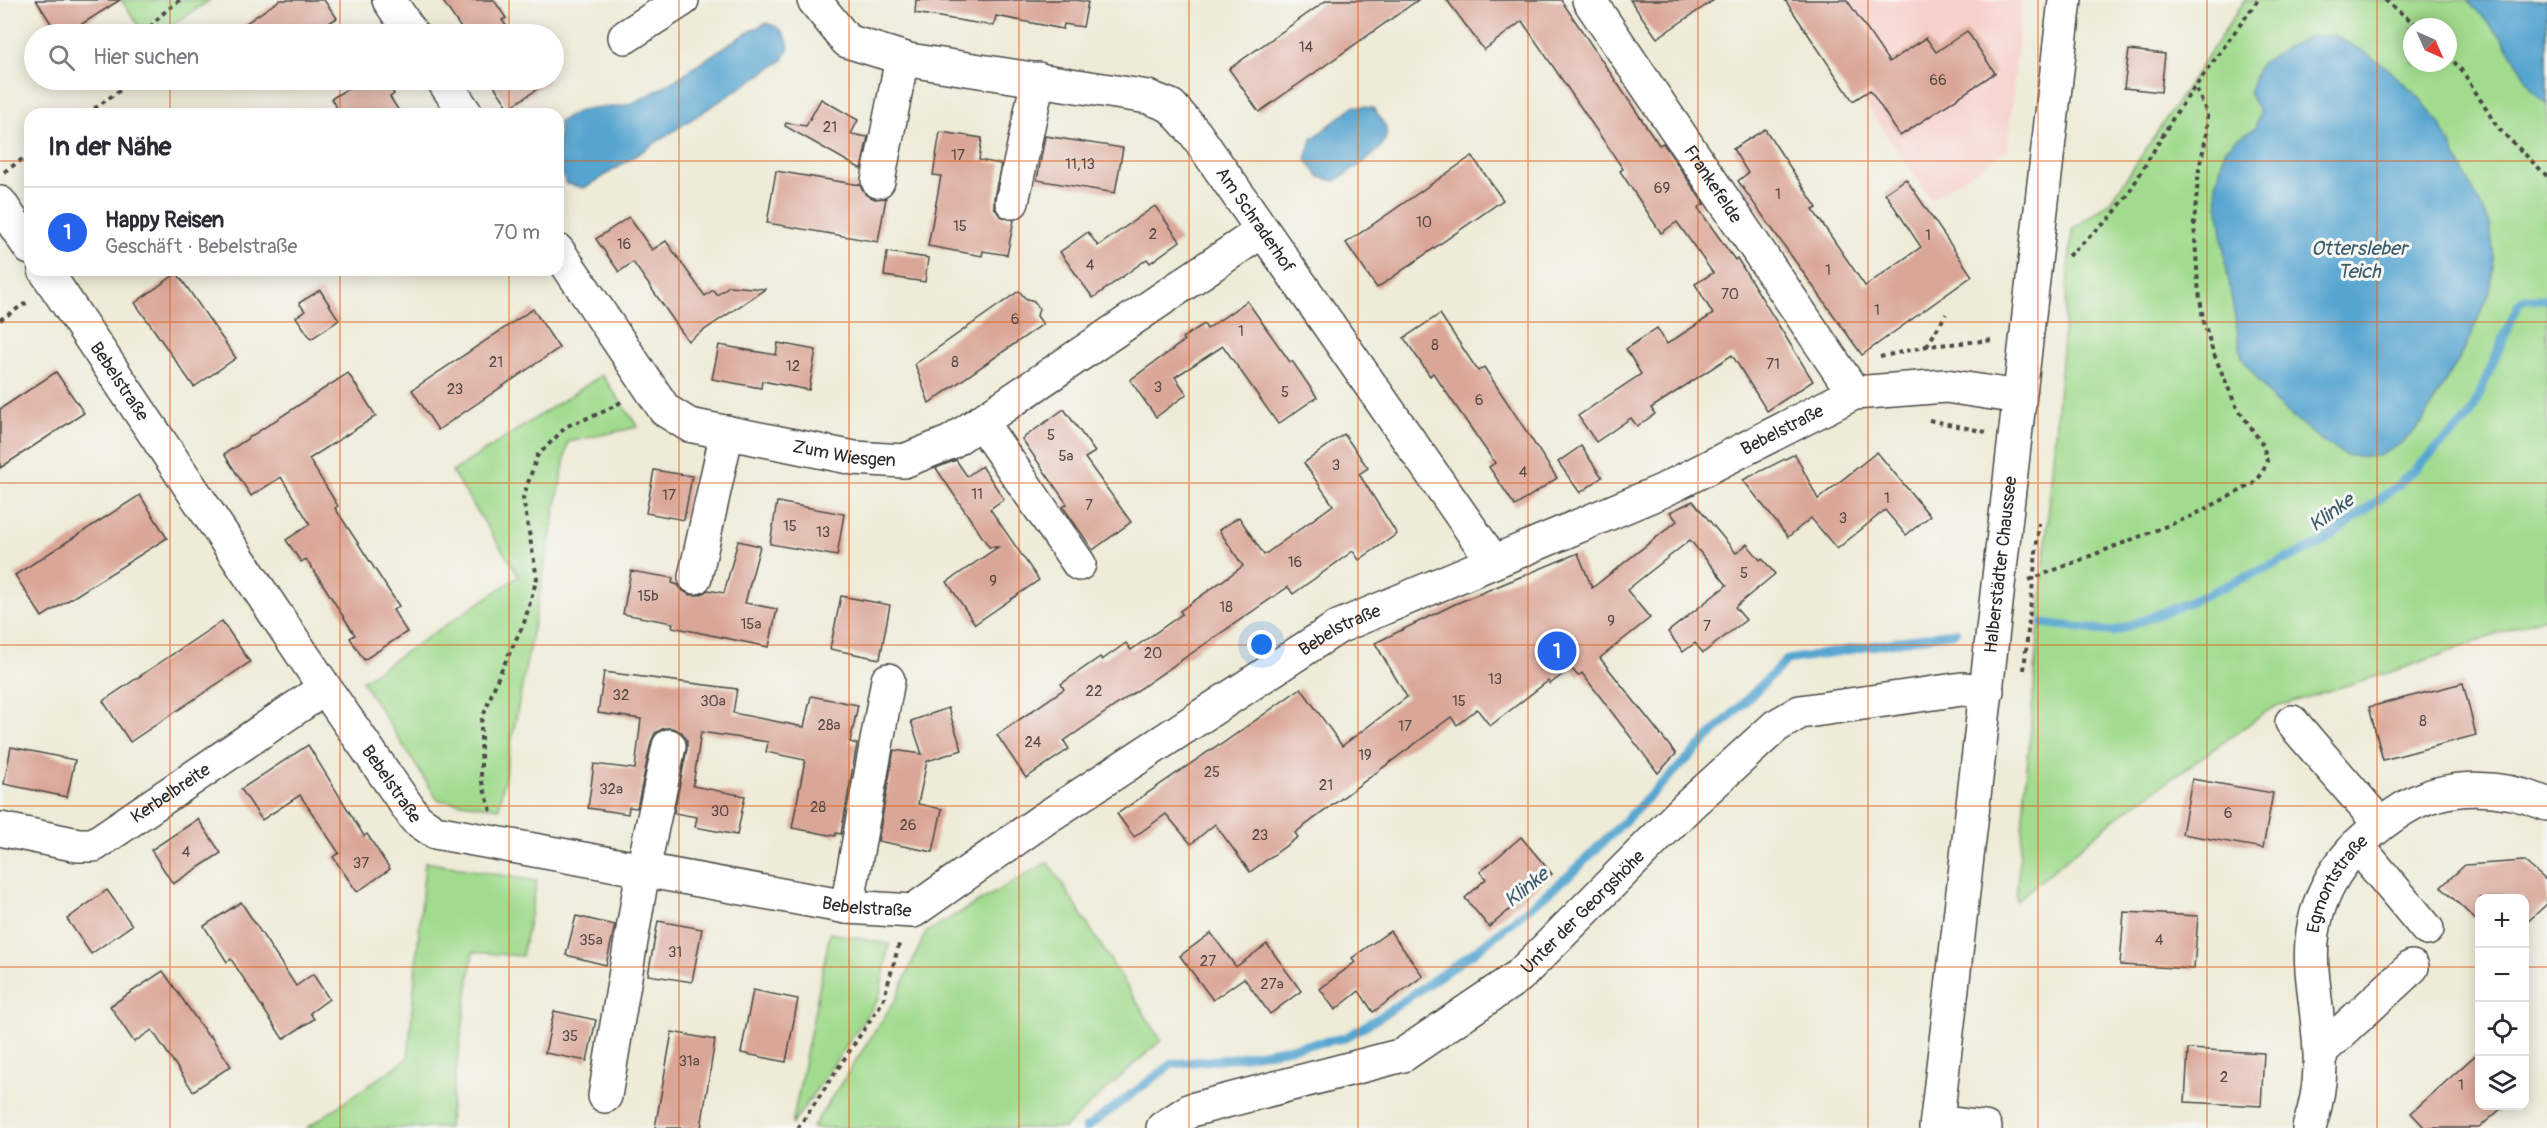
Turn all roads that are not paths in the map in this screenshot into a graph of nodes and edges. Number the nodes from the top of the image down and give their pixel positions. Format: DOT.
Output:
graph roads {
  1 [pos="389,0"];
  2 [pos="682,0"];
  3 [pos="814,0"];
  4 [pos="1589,0"];
  5 [pos="2065,0"];
  6 [pos="405,24"];
  7 [pos="625,37"];
  8 [pos="902,58"];
  9 [pos="1038,79"];
  10 [pos="450,90"];
  11 [pos="462,108"];
  12 [pos="879,181"];
  13 [pos="1012,202"];
  14 [pos="0,203"];
  15 [pos="1262,231"];
  16 [pos="24,239"];
  17 [pos="564,260"];
  18 [pos="49,276"];
  19 [pos="1845,381"];
  20 [pos="2019,397"];
  21 [pos="981,422"];
  22 [pos="727,432"];
  23 [pos="1493,561"];
  24 [pos="1079,564"];
  25 [pos="695,577"];
  26 [pos="1988,675"];
  27 [pos="888,680"];
  28 [pos="325,688"];
  29 [pos="2292,722"];
  30 [pos="669,746"];
  31 [pos="2547,804"];
  32 [pos="0,829"];
  33 [pos="2368,835"];
  34 [pos="644,870"];
  35 [pos="847,907"];
  36 [pos="2427,929"];
  37 [pos="2412,967"];
  38 [pos="2322,1050"];
  39 [pos="605,1096"];
  40 [pos="1937,1125"];
  41 [pos="1163,1128"];
  42 [pos="1985,1128"];
  43 [pos="2309,1128"];
  1 -- 6 [label="street"];
  2 -- 7 [label="street"];
  3 -- 8 [label="street, Am Schraderhof"];
  4 -- 19 [label="street, Frankefelde"];
  5 -- 20 [label="street, Halberstädter Chaussee"];
  8 -- 9 [label="street, Am Schraderhof"];
  8 -- 12 [label="street"];
  9 -- 13 [label="street"];
  9 -- 15 [label="street, Am Schraderhof"];
  10 -- 11 [label="street"];
  14 -- 16 [label="street"];
  15 -- 21 [label="street, Zum Wiesgen"];
  15 -- 23 [label="street, Am Schraderhof"];
  17 -- 22 [label="street, Zum Wiesgen"];
  18 -- 28 [label="street, Bebelstraße"];
  19 -- 20 [label="street"];
  19 -- 23 [label="street, Bebelstraße"];
  20 -- 26 [label="street, Halberstädter Chaussee"];
  21 -- 22 [label="street, Zum Wiesgen"];
  21 -- 24 [label="street"];
  22 -- 25 [label="street"];
  23 -- 35 [label="street, Bebelstraße"];
  26 -- 40 [label="street, Halberstädter Chaussee"];
  26 -- 41 [label="street, Unter der Georgshöhe"];
  27 -- 35 [label="street"];
  28 -- 32 [label="street, Kerbelbreite"];
  28 -- 34 [label="street, Bebelstraße"];
  29 -- 33 [label="street"];
  30 -- 34 [label="street"];
  31 -- 33 [label="street, Egmontstraße"];
  33 -- 36 [label="street"];
  33 -- 38 [label="street, Egmontstraße"];
  34 -- 35 [label="street, Bebelstraße"];
  34 -- 39 [label="street"];
  37 -- 38 [label="street"];
  38 -- 43 [label="street, Egmontstraße"];
  40 -- 42 [label="street"];
}
